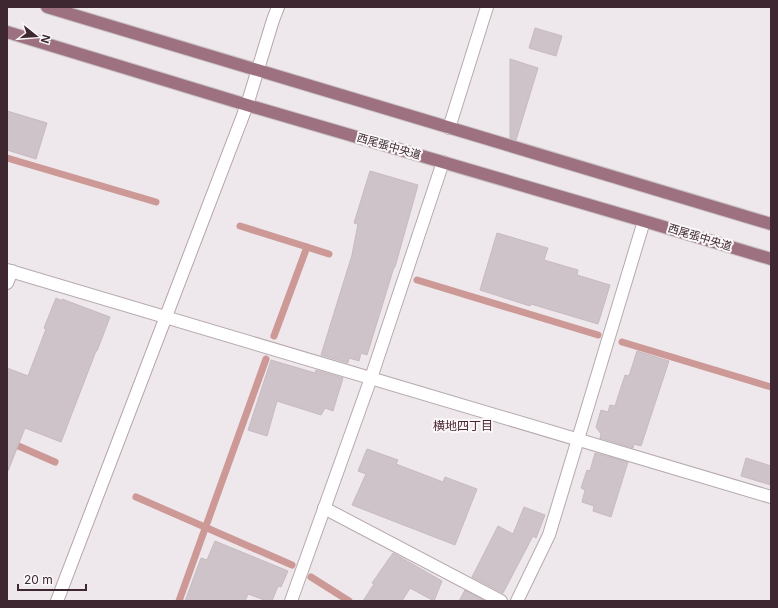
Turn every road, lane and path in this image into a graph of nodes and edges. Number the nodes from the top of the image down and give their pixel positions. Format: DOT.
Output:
graph roads {
  1 [pos="47,7"];
  2 [pos="278,7"];
  3 [pos="487,7"];
  4 [pos="7,32"];
  5 [pos="258,71"];
  6 [pos="247,105"];
  7 [pos="449,128"];
  8 [pos="443,162"];
  9 [pos="644,221"];
  10 [pos="771,224"];
  11 [pos="771,259"];
  12 [pos="9,270"];
  13 [pos="7,283"];
  14 [pos="167,317"];
  15 [pos="371,378"];
  16 [pos="578,439"];
  17 [pos="771,497"];
  18 [pos="324,508"];
  19 [pos="57,601"];
  20 [pos="291,601"];
  21 [pos="501,601"];
  22 [pos="518,601"];
  1 -- 5 [label="main road"];
  2 -- 5 [label="street"];
  3 -- 7 [label="street"];
  4 -- 6 [label="main road, 西尾張中央道"];
  5 -- 6 [label="street"];
  5 -- 7 [label="main road"];
  6 -- 8 [label="main road, 西尾張中央道"];
  6 -- 14 [label="street"];
  7 -- 10 [label="main road"];
  8 -- 9 [label="main road, 西尾張中央道"];
  8 -- 15 [label="street"];
  9 -- 11 [label="main road, 西尾張中央道"];
  9 -- 16 [label="street"];
  12 -- 13 [label="street"];
  12 -- 14 [label="street"];
  14 -- 15 [label="street"];
  14 -- 19 [label="street"];
  15 -- 16 [label="street"];
  15 -- 18 [label="street"];
  16 -- 17 [label="street"];
  16 -- 22 [label="street"];
  18 -- 20 [label="street"];
  18 -- 21 [label="street"];
}
